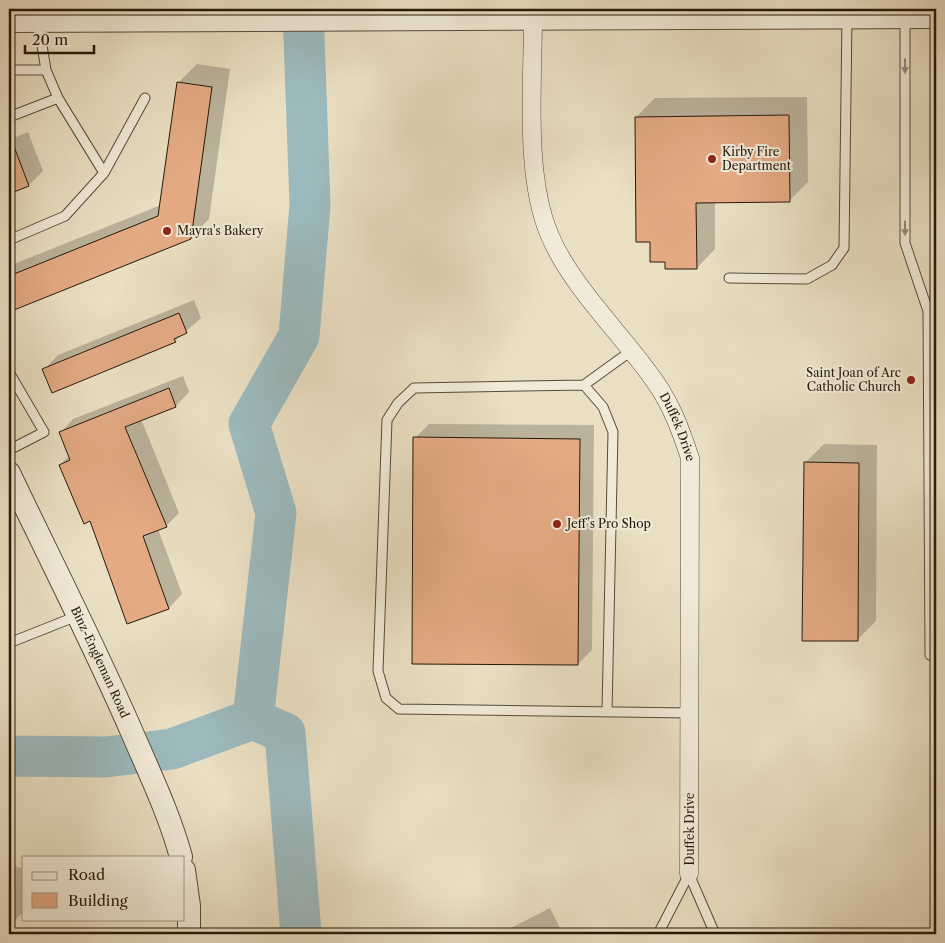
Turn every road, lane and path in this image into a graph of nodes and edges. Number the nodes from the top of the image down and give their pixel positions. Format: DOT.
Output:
graph roads {
  1 [pos="847,17"];
  2 [pos="905,17"];
  3 [pos="936,17"];
  4 [pos="533,19"];
  5 [pos="38,21"];
  6 [pos="9,22"];
  7 [pos="9,70"];
  8 [pos="46,70"];
  9 [pos="58,98"];
  10 [pos="145,98"];
  11 [pos="9,117"];
  12 [pos="104,173"];
  13 [pos="9,240"];
  14 [pos="729,278"];
  15 [pos="936,304"];
  16 [pos="928,311"];
  17 [pos="631,350"];
  18 [pos="9,372"];
  19 [pos="584,385"];
  20 [pos="929,419"];
  21 [pos="936,426"];
  22 [pos="9,450"];
  23 [pos="11,485"];
  24 [pos="78,616"];
  25 [pos="9,643"];
  26 [pos="936,655"];
  27 [pos="607,712"];
  28 [pos="690,713"];
  29 [pos="180,856"];
  30 [pos="690,874"];
  31 [pos="185,877"];
  32 [pos="189,934"];
  33 [pos="658,934"];
  34 [pos="715,934"];
  1 -- 2 [label="street"];
  1 -- 4 [label="street"];
  1 -- 14 [label="lane"];
  2 -- 3 [label="street"];
  2 -- 16 [label="lane, one-way"];
  4 -- 5 [label="street"];
  4 -- 17 [label="street, Duffek Drive"];
  5 -- 6 [label="street"];
  5 -- 8 [label="lane"];
  7 -- 8 [label="lane"];
  8 -- 9 [label="lane"];
  9 -- 11 [label="lane"];
  9 -- 12 [label="lane"];
  10 -- 12 [label="lane"];
  12 -- 13 [label="lane"];
  15 -- 16 [label="lane"];
  16 -- 20 [label="lane"];
  17 -- 19 [label="lane"];
  17 -- 28 [label="street, Duffek Drive"];
  18 -- 22 [label="lane"];
  19 -- 27 [label="lane"];
  19 -- 27 [label="lane"];
  20 -- 21 [label="lane"];
  20 -- 26 [label="lane"];
  23 -- 24 [label="street, Binz-Engleman Road"];
  24 -- 25 [label="lane"];
  24 -- 29 [label="street, Binz-Engleman Road"];
  27 -- 28 [label="lane"];
  28 -- 30 [label="street, Duffek Drive"];
  30 -- 33 [label="lane"];
  30 -- 34 [label="lane"];
  31 -- 32 [label="street"];
}
